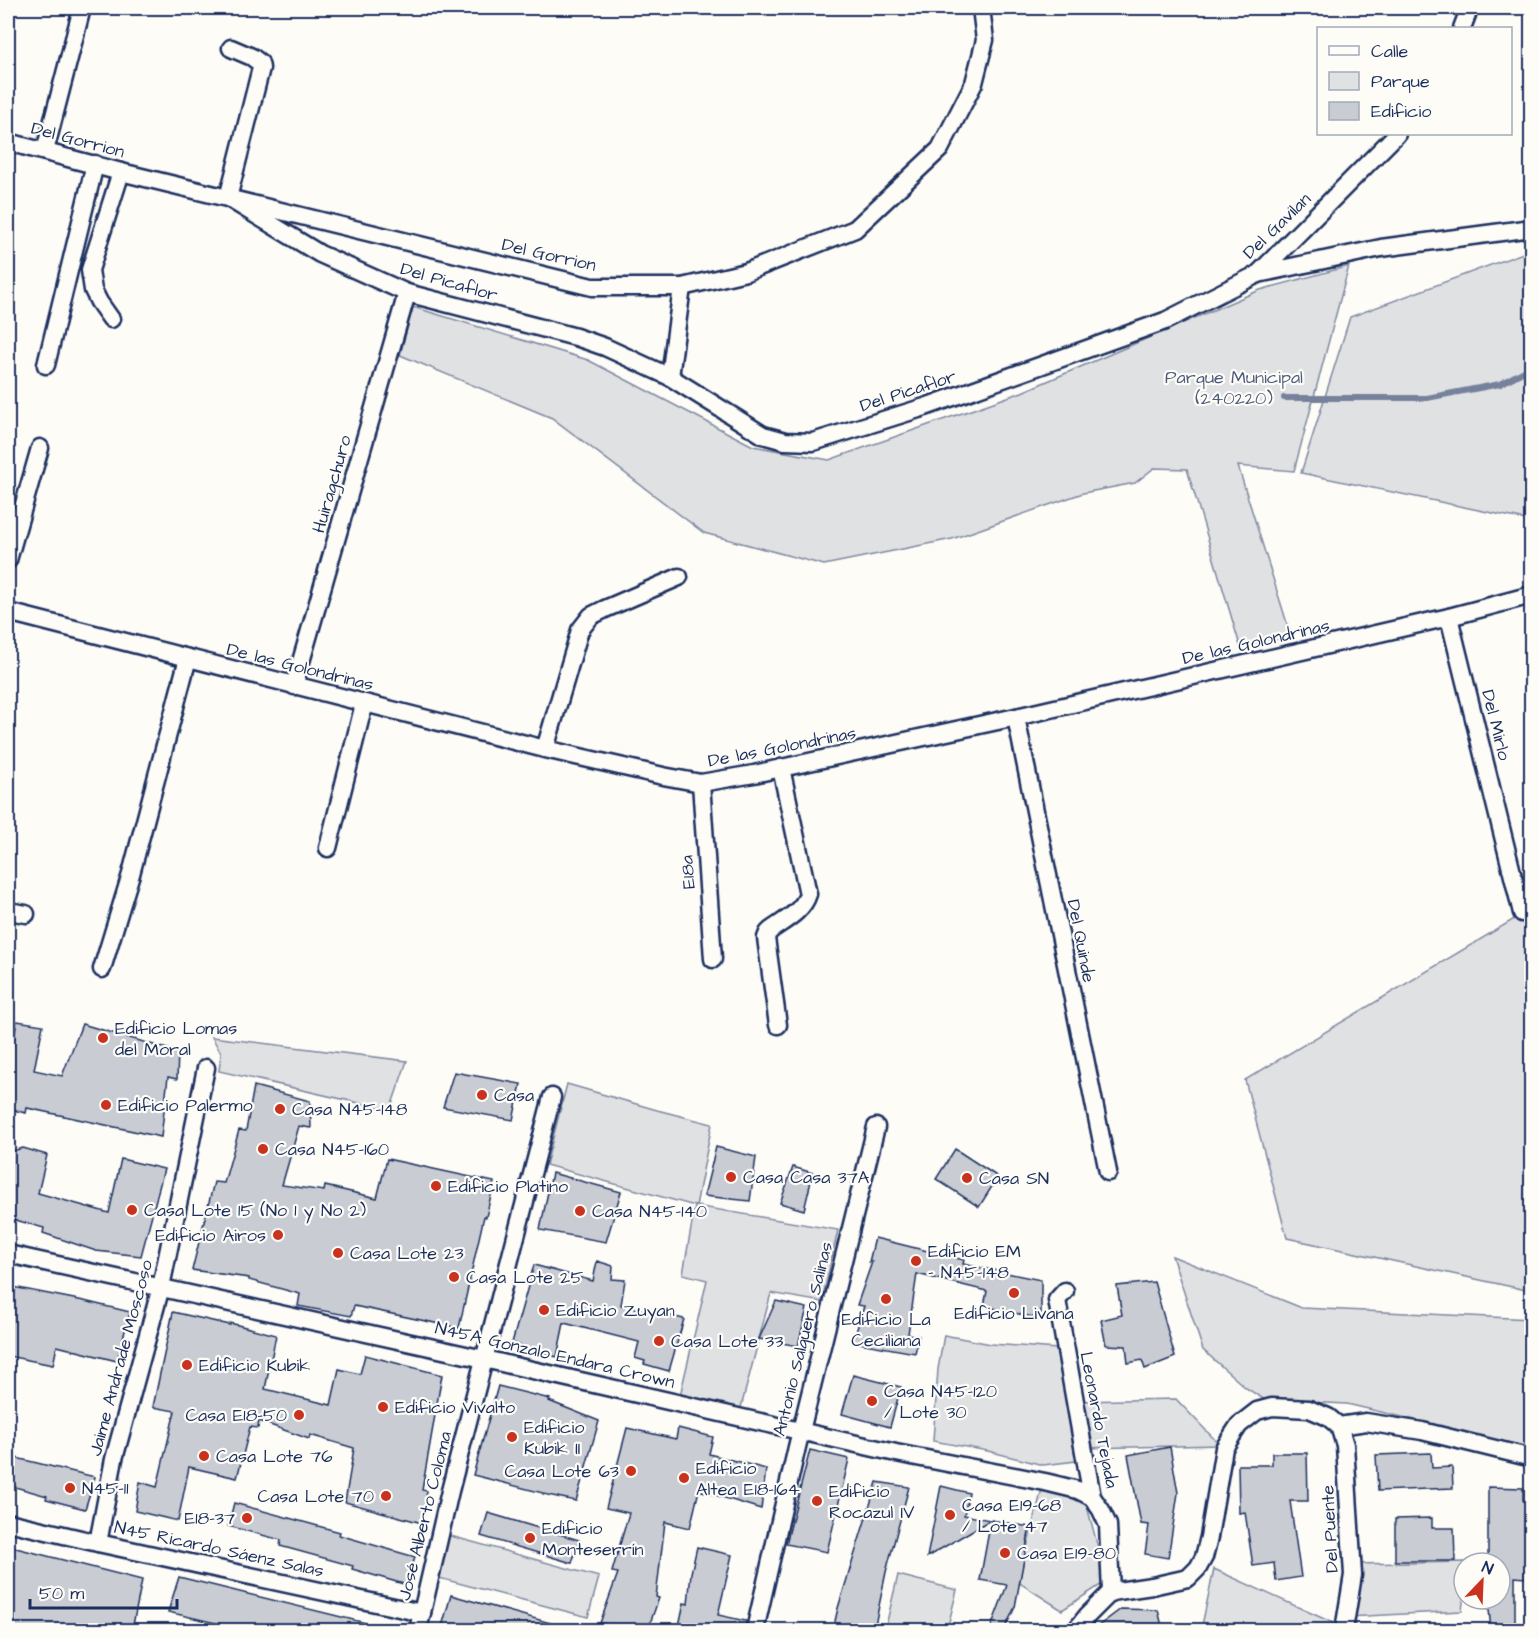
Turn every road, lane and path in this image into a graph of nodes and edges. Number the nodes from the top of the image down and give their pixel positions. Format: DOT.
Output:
graph roads {
  1 [pos="82,8"];
  2 [pos="981,8"];
  3 [pos="1468,8"];
  4 [pos="1462,27"];
  5 [pos="231,48"];
  6 [pos="1396,135"];
  7 [pos="8,142"];
  8 [pos="45,151"];
  9 [pos="95,164"];
  10 [pos="121,172"];
  11 [pos="228,198"];
  12 [pos="1532,228"];
  13 [pos="1258,274"];
  14 [pos="682,287"];
  15 [pos="407,293"];
  16 [pos="111,319"];
  17 [pos="1165,321"];
  18 [pos="46,365"];
  19 [pos="670,377"];
  20 [pos="40,448"];
  21 [pos="8,560"];
  22 [pos="679,577"];
  23 [pos="1532,595"];
  24 [pos="8,612"];
  25 [pos="1449,617"];
  26 [pos="188,658"];
  27 [pos="294,686"];
  28 [pos="364,704"];
  29 [pos="1016,717"];
  30 [pos="545,749"];
  31 [pos="781,768"];
  32 [pos="701,783"];
  33 [pos="328,848"];
  34 [pos="8,911"];
  35 [pos="1522,913"];
  36 [pos="26,914"];
  37 [pos="713,960"];
  38 [pos="102,969"];
  39 [pos="778,1025"];
  40 [pos="206,1068"];
  41 [pos="552,1097"];
  42 [pos="876,1127"];
  43 [pos="1108,1173"];
  44 [pos="8,1254"];
  45 [pos="161,1287"];
  46 [pos="1065,1291"];
  47 [pos="484,1359"];
  48 [pos="1340,1426"];
  49 [pos="801,1431"];
  50 [pos="1532,1458"];
  51 [pos="1092,1497"];
  52 [pos="8,1521"];
  53 [pos="98,1543"];
  54 [pos="1111,1592"];
  55 [pos="422,1613"];
  56 [pos="418,1630"];
  57 [pos="756,1630"];
  58 [pos="1076,1630"];
  59 [pos="1344,1630"];
  1 -- 8 [label="street"];
  2 -- 14 [label="street, Del Gorrion"];
  3 -- 4 [label="street"];
  5 -- 11 [label="street"];
  6 -- 13 [label="street, Del Gavilan"];
  7 -- 8 [label="street, Del Gorrion"];
  8 -- 9 [label="street, Del Gorrion"];
  9 -- 10 [label="street, Del Gorrion"];
  9 -- 18 [label="street"];
  10 -- 11 [label="street, Del Gorrion"];
  10 -- 16 [label="street"];
  11 -- 14 [label="street, Del Gorrion"];
  11 -- 15 [label="street, Del Picaflor"];
  12 -- 13 [label="street"];
  13 -- 17 [label="street, Del Gavilan"];
  14 -- 19 [label="street"];
  15 -- 19 [label="street, Del Picaflor"];
  15 -- 27 [label="street, Huiragchuro"];
  17 -- 19 [label="street, Del Picaflor"];
  20 -- 21 [label="street"];
  22 -- 30 [label="street"];
  23 -- 25 [label="street, De las Golondrinas"];
  24 -- 26 [label="street, De las Golondrinas"];
  25 -- 29 [label="street, De las Golondrinas"];
  25 -- 35 [label="street, Del Mirlo"];
  26 -- 27 [label="street, De las Golondrinas"];
  26 -- 38 [label="street"];
  27 -- 28 [label="street, De las Golondrinas"];
  28 -- 30 [label="street, De las Golondrinas"];
  28 -- 33 [label="street"];
  29 -- 31 [label="street, De las Golondrinas"];
  29 -- 43 [label="street, Del Quinde"];
  30 -- 32 [label="street, De las Golondrinas"];
  31 -- 32 [label="street, De las Golondrinas"];
  31 -- 39 [label="street"];
  32 -- 37 [label="street, E18a"];
  34 -- 36 [label="street"];
  40 -- 45 [label="street, Jaime Andrade Moscoso"];
  41 -- 47 [label="street, José Alberto Coloma"];
  42 -- 49 [label="street, Antonio Salguero Salinas"];
  44 -- 45 [label="street, N45A Gonzalo Endara Crown"];
  45 -- 47 [label="street, N45A Gonzalo Endara Crown"];
  45 -- 53 [label="street, Jaime Andrade Moscoso"];
  46 -- 51 [label="street, Leonardo Tejada"];
  47 -- 49 [label="street, N45A Gonzalo Endara Crown"];
  47 -- 55 [label="street, José Alberto Coloma"];
  48 -- 50 [label="street"];
  48 -- 54 [label="street"];
  48 -- 59 [label="street, Del Puente"];
  49 -- 51 [label="street, N45A Gonzalo Endara Crown"];
  49 -- 57 [label="street, Antonio Salguero Salinas"];
  51 -- 54 [label="street, Leonardo Tejada"];
  52 -- 53 [label="street, N45 Ricardo Sáenz Salas"];
  53 -- 55 [label="street, N45 Ricardo Sáenz Salas"];
  54 -- 58 [label="street"];
  55 -- 56 [label="street, José Alberto Coloma"];
}
